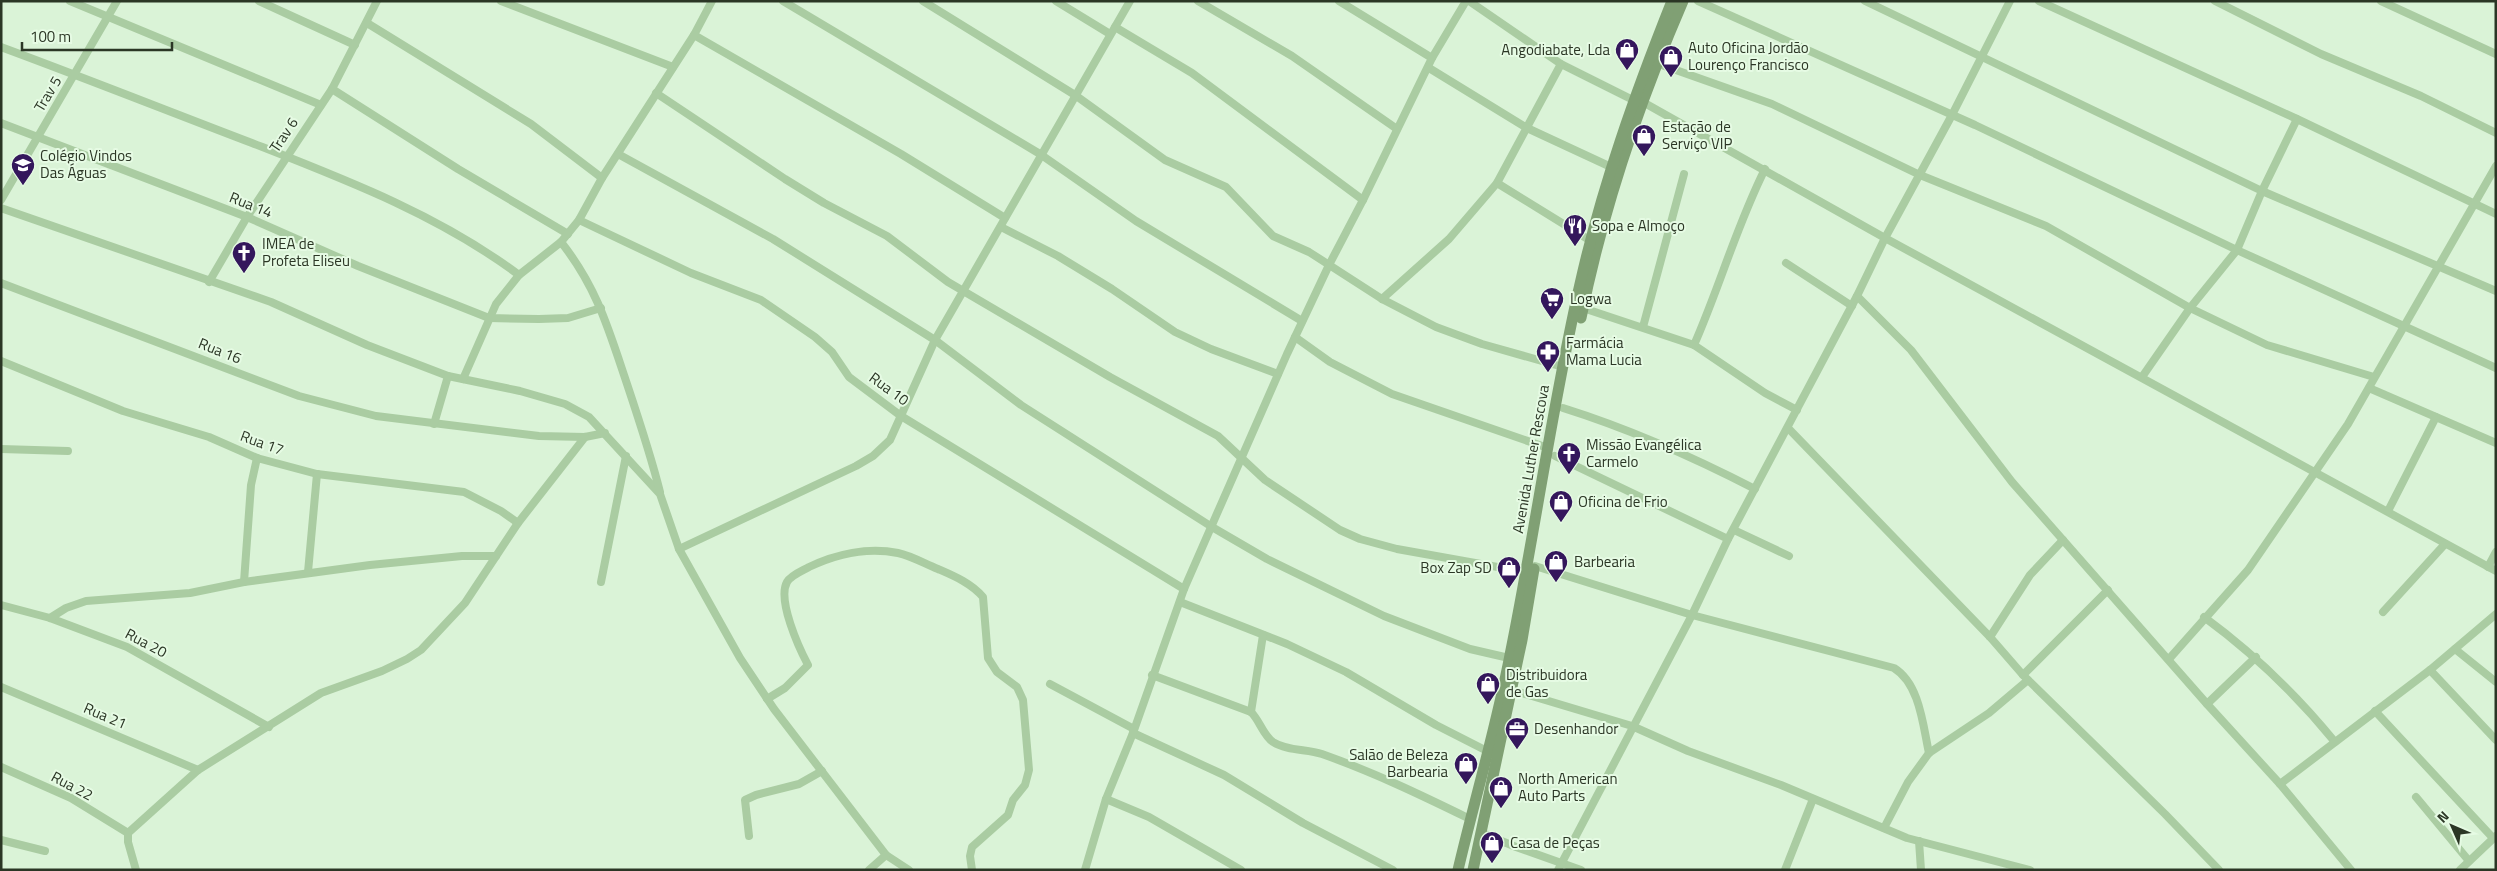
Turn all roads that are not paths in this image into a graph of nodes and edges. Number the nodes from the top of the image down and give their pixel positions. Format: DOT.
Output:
graph roads {
  1 [pos="70,1"];
  2 [pos="117,1"];
  3 [pos="259,1"];
  4 [pos="377,1"];
  5 [pos="501,1"];
  6 [pos="783,1"];
  7 [pos="923,1"];
  8 [pos="1056,1"];
  9 [pos="1130,1"];
  10 [pos="1198,1"];
  11 [pos="1339,1"];
  12 [pos="1468,1"];
  13 [pos="1672,1"];
  14 [pos="1683,1"];
  15 [pos="1698,1"];
  16 [pos="1865,1"];
  17 [pos="2010,1"];
  18 [pos="2038,1"];
  19 [pos="2214,1"];
  20 [pos="2381,1"];
  21 [pos="709,2"];
  22 [pos="109,18"];
  23 [pos="367,23"];
  24 [pos="1115,27"];
  25 [pos="1110,34"];
  26 [pos="694,35"];
  27 [pos="355,45"];
  28 [pos="1,46"];
  29 [pos="2496,54"];
  30 [pos="1982,57"];
  31 [pos="1432,58"];
  32 [pos="1656,63"];
  33 [pos="1561,64"];
  34 [pos="673,67"];
  35 [pos="1429,68"];
  36 [pos="75,74"];
  37 [pos="332,89"];
  38 [pos="656,93"];
  39 [pos="1075,94"];
  40 [pos="1637,100"];
  41 [pos="321,105"];
  42 [pos="1952,116"];
  43 [pos="2297,119"];
  44 [pos="1,123"];
  45 [pos="1527,128"];
  46 [pos="1397,129"];
  47 [pos="2496,133"];
  48 [pos="38,137"];
  49 [pos="618,154"];
  50 [pos="1040,154"];
  51 [pos="286,157"];
  52 [pos="2496,166"];
  53 [pos="1611,167"];
  54 [pos="1765,169"];
  55 [pos="1684,174"];
  56 [pos="1920,175"];
  57 [pos="602,178"];
  58 [pos="1496,183"];
  59 [pos="2262,191"];
  60 [pos="1,200"];
  61 [pos="1364,200"];
  62 [pos="2473,203"];
  63 [pos="1,208"];
  64 [pos="2496,214"];
  65 [pos="247,217"];
  66 [pos="1005,218"];
  67 [pos="579,220"];
  68 [pos="1001,227"];
  69 [pos="568,234"];
  70 [pos="1885,238"];
  71 [pos="1591,241"];
  72 [pos="561,242"];
  73 [pos="2237,250"];
  74 [pos="1786,263"];
  75 [pos="1330,265"];
  76 [pos="2438,266"];
  77 [pos="519,275"];
  78 [pos="209,282"];
  79 [pos="1,283"];
  80 [pos="964,290"];
  81 [pos="2496,291"];
  82 [pos="1858,296"];
  83 [pos="1382,299"];
  84 [pos="1852,306"];
  85 [pos="601,308"];
  86 [pos="1583,308"];
  87 [pos="2190,308"];
  88 [pos="489,318"];
  89 [pos="1302,321"];
  90 [pos="2404,325"];
  91 [pos="1643,327"];
  92 [pos="1295,337"];
  93 [pos="935,340"];
  94 [pos="1694,345"];
  95 [pos="1,361"];
  96 [pos="1563,367"];
  97 [pos="2496,368"];
  98 [pos="1278,374"];
  99 [pos="448,376"];
  100 [pos="2142,376"];
  101 [pos="2374,377"];
  102 [pos="463,380"];
  103 [pos="2370,388"];
  104 [pos="1563,408"];
  105 [pos="1797,410"];
  106 [pos="901,416"];
  107 [pos="2436,417"];
  108 [pos="434,424"];
  109 [pos="1788,428"];
  110 [pos="605,433"];
  111 [pos="585,437"];
  112 [pos="2496,443"];
  113 [pos="1,449"];
  114 [pos="68,451"];
  115 [pos="1551,452"];
  116 [pos="626,456"];
  117 [pos="257,458"];
  118 [pos="1242,460"];
  119 [pos="2314,470"];
  120 [pos="316,474"];
  121 [pos="1755,489"];
  122 [pos="660,494"];
  123 [pos="2388,511"];
  124 [pos="518,523"];
  125 [pos="1212,527"];
  126 [pos="1734,530"];
  127 [pos="1728,539"];
  128 [pos="2063,540"];
  129 [pos="2445,544"];
  130 [pos="679,550"];
  131 [pos="2496,552"];
  132 [pos="496,556"];
  133 [pos="1789,556"];
  134 [pos="2488,566"];
  135 [pos="1531,569"];
  136 [pos="2496,571"];
  137 [pos="308,572"];
  138 [pos="244,582"];
  139 [pos="601,582"];
  140 [pos="1184,589"];
  141 [pos="2108,590"];
  142 [pos="1180,602"];
  143 [pos="1,605"];
  144 [pos="2383,612"];
  145 [pos="2496,614"];
  146 [pos="1692,615"];
  147 [pos="2204,617"];
  148 [pos="50,618"];
  149 [pos="1263,635"];
  150 [pos="1990,637"];
  151 [pos="2455,649"];
  152 [pos="2256,657"];
  153 [pos="1509,658"];
  154 [pos="2168,659"];
  155 [pos="2430,670"];
  156 [pos="1152,675"];
  157 [pos="2026,678"];
  158 [pos="2496,682"];
  159 [pos="1050,684"];
  160 [pos="1,686"];
  161 [pos="1512,690"];
  162 [pos="767,699"];
  163 [pos="2207,704"];
  164 [pos="2375,711"];
  165 [pos="1251,712"];
  166 [pos="1632,726"];
  167 [pos="269,727"];
  168 [pos="1133,731"];
  169 [pos="2496,740"];
  170 [pos="2334,742"];
  171 [pos="1489,752"];
  172 [pos="1929,753"];
  173 [pos="1,767"];
  174 [pos="198,770"];
  175 [pos="822,771"];
  176 [pos="2280,784"];
  177 [pos="2416,797"];
  178 [pos="1106,798"];
  179 [pos="1813,799"];
  180 [pos="1470,819"];
  181 [pos="1884,828"];
  182 [pos="1480,832"];
  183 [pos="128,833"];
  184 [pos="749,836"];
  185 [pos="2494,837"];
  186 [pos="1,840"];
  187 [pos="1920,841"];
  188 [pos="45,851"];
  189 [pos="886,855"];
  190 [pos="2469,861"];
  191 [pos="1559,867"];
  192 [pos="136,870"];
  193 [pos="869,870"];
  194 [pos="909,870"];
  195 [pos="972,870"];
  196 [pos="1086,870"];
  197 [pos="1241,870"];
  198 [pos="1393,870"];
  199 [pos="1458,870"];
  200 [pos="1473,870"];
  201 [pos="1581,870"];
  202 [pos="1785,870"];
  203 [pos="1921,870"];
  204 [pos="2030,870"];
  205 [pos="2219,870"];
  206 [pos="2351,870"];
  207 [pos="2460,870"];
  1 -- 22 [label="street"];
  2 -- 22 [label="street, Trav 5"];
  3 -- 27 [label="street"];
  4 -- 23 [label="street, Trav 6"];
  5 -- 34 [label="street"];
  6 -- 50 [label="street"];
  7 -- 39 [label="street"];
  8 -- 25 [label="street"];
  9 -- 24 [label="street"];
  10 -- 46 [label="street"];
  11 -- 31 [label="street"];
  12 -- 31 [label="street"];
  12 -- 33 [label="street"];
  13 -- 40 [label="main road, Avenida Luther Rescova"];
  14 -- 32 [label="main road, Avenida Luther Rescova"];
  15 -- 42 [label="street"];
  16 -- 30 [label="street"];
  17 -- 30 [label="street"];
  18 -- 43 [label="street"];
  19 -- 47 [label="street"];
  20 -- 29 [label="street"];
  21 -- 26 [label="street"];
  22 -- 36 [label="street, Trav 5"];
  22 -- 41 [label="street"];
  23 -- 27 [label="street, Trav 6"];
  23 -- 57 [label="street"];
  24 -- 25 [label="street"];
  24 -- 61 [label="street"];
  25 -- 39 [label="street"];
  26 -- 34 [label="street"];
  26 -- 66 [label="street"];
  27 -- 37 [label="street, Trav 6"];
  28 -- 36 [label="street"];
  30 -- 42 [label="street"];
  30 -- 59 [label="street"];
  31 -- 35 [label="street"];
  32 -- 40 [label="main road, Avenida Luther Rescova"];
  32 -- 56 [label="street"];
  33 -- 40 [label="street"];
  33 -- 45 [label="street"];
  34 -- 38 [label="street"];
  35 -- 45 [label="street"];
  35 -- 46 [label="street"];
  36 -- 48 [label="street, Trav 5"];
  36 -- 51 [label="street"];
  37 -- 41 [label="street, Trav 6"];
  37 -- 69 [label="street"];
  38 -- 49 [label="street"];
  38 -- 80 [label="street"];
  39 -- 50 [label="street"];
  39 -- 75 [label="street"];
  40 -- 53 [label="main road, Avenida Luther Rescova"];
  40 -- 54 [label="street"];
  40 -- 86 [label="main road, Avenida Luther Rescova"];
  41 -- 51 [label="street, Trav 6"];
  42 -- 56 [label="street"];
  42 -- 73 [label="street"];
  43 -- 59 [label="street"];
  43 -- 62 [label="street"];
  44 -- 48 [label="street, Rua 14"];
  45 -- 53 [label="street"];
  45 -- 58 [label="street"];
  46 -- 61 [label="street"];
  48 -- 60 [label="street, Trav 5"];
  48 -- 65 [label="street, Rua 14"];
  49 -- 57 [label="street"];
  49 -- 93 [label="street"];
  50 -- 66 [label="street"];
  50 -- 89 [label="street"];
  51 -- 65 [label="street, Trav 6"];
  51 -- 77 [label="street"];
  52 -- 62 [label="street"];
  53 -- 71 [label="main road, Avenida Luther Rescova"];
  54 -- 70 [label="street"];
  54 -- 94 [label="street"];
  55 -- 91 [label="street"];
  56 -- 70 [label="street"];
  56 -- 87 [label="street"];
  57 -- 67 [label="street"];
  58 -- 71 [label="street"];
  58 -- 83 [label="street"];
  59 -- 73 [label="street"];
  59 -- 76 [label="street"];
  61 -- 75 [label="street"];
  62 -- 64 [label="street"];
  62 -- 76 [label="street"];
  63 -- 78 [label="street"];
  65 -- 78 [label="street, Trav 6"];
  65 -- 88 [label="street, Rua 14"];
  66 -- 68 [label="street"];
  67 -- 69 [label="street"];
  67 -- 106 [label="street, Rua 10"];
  68 -- 80 [label="street"];
  68 -- 98 [label="street"];
  69 -- 72 [label="street"];
  70 -- 82 [label="street"];
  70 -- 100 [label="street"];
  71 -- 96 [label="main road, Avenida Luther Rescova"];
  72 -- 77 [label="street"];
  72 -- 85 [label="street"];
  73 -- 87 [label="street"];
  73 -- 90 [label="street"];
  74 -- 84 [label="street"];
  75 -- 83 [label="street"];
  75 -- 89 [label="street"];
  76 -- 81 [label="street"];
  76 -- 90 [label="street"];
  77 -- 88 [label="street"];
  78 -- 99 [label="street"];
  79 -- 108 [label="street, Rua 16"];
  80 -- 93 [label="street"];
  80 -- 118 [label="street"];
  82 -- 84 [label="street"];
  82 -- 128 [label="street"];
  83 -- 96 [label="street"];
  84 -- 105 [label="street"];
  85 -- 88 [label="street"];
  85 -- 122 [label="street"];
  86 -- 91 [label="street"];
  86 -- 104 [label="main road, Avenida Luther Rescova"];
  87 -- 100 [label="street"];
  87 -- 101 [label="street"];
  88 -- 102 [label="street"];
  89 -- 92 [label="street"];
  90 -- 97 [label="street"];
  90 -- 101 [label="street"];
  91 -- 94 [label="street"];
  92 -- 98 [label="street"];
  92 -- 115 [label="street"];
  93 -- 106 [label="street"];
  93 -- 125 [label="street"];
  94 -- 105 [label="street"];
  95 -- 117 [label="street, Rua 17"];
  96 -- 115 [label="main road, Avenida Luther Rescova"];
  98 -- 118 [label="street"];
  99 -- 102 [label="street"];
  99 -- 108 [label="street"];
  100 -- 119 [label="street"];
  101 -- 103 [label="street"];
  102 -- 110 [label="street"];
  103 -- 107 [label="street"];
  103 -- 119 [label="street"];
  104 -- 115 [label="main road, Avenida Luther Rescova"];
  104 -- 121 [label="street"];
  105 -- 109 [label="street"];
  106 -- 130 [label="street"];
  106 -- 140 [label="street, Rua 10"];
  107 -- 112 [label="street"];
  107 -- 123 [label="street"];
  108 -- 111 [label="street, Rua 16"];
  109 -- 121 [label="street"];
  109 -- 150 [label="street"];
  110 -- 111 [label="street, Rua 16"];
  110 -- 116 [label="street"];
  111 -- 124 [label="street"];
  113 -- 114 [label="street"];
  115 -- 127 [label="street"];
  115 -- 135 [label="main road, Avenida Luther Rescova"];
  116 -- 122 [label="street"];
  116 -- 139 [label="street"];
  117 -- 120 [label="street, Rua 17"];
  117 -- 138 [label="street"];
  118 -- 125 [label="street"];
  118 -- 135 [label="street"];
  119 -- 123 [label="street"];
  119 -- 147 [label="street"];
  120 -- 124 [label="street, Rua 17"];
  120 -- 137 [label="street"];
  121 -- 126 [label="street"];
  122 -- 130 [label="street"];
  123 -- 129 [label="street"];
  124 -- 132 [label="street"];
  125 -- 140 [label="street"];
  125 -- 153 [label="street"];
  126 -- 127 [label="street"];
  126 -- 133 [label="street"];
  127 -- 146 [label="street"];
  128 -- 141 [label="street"];
  128 -- 150 [label="street"];
  129 -- 134 [label="street"];
  129 -- 144 [label="street"];
  130 -- 162 [label="street"];
  131 -- 134 [label="street"];
  132 -- 137 [label="street"];
  132 -- 167 [label="street"];
  134 -- 136 [label="street"];
  135 -- 146 [label="street"];
  135 -- 153 [label="main road, Avenida Luther Rescova"];
  135 -- 161 [label="main road, Avenida Luther Rescova"];
  137 -- 138 [label="street"];
  138 -- 148 [label="street"];
  140 -- 142 [label="street"];
  141 -- 154 [label="street"];
  141 -- 157 [label="street"];
  142 -- 149 [label="street"];
  142 -- 156 [label="street"];
  143 -- 148 [label="street, Rua 20"];
  145 -- 151 [label="street"];
  146 -- 166 [label="street"];
  146 -- 172 [label="street"];
  147 -- 152 [label="street"];
  147 -- 154 [label="street"];
  148 -- 167 [label="street, Rua 20"];
  149 -- 165 [label="street"];
  149 -- 171 [label="street"];
  150 -- 157 [label="street"];
  151 -- 155 [label="street"];
  151 -- 158 [label="street"];
  152 -- 163 [label="street"];
  152 -- 170 [label="street"];
  153 -- 171 [label="main road, Avenida Luther Rescova"];
  154 -- 163 [label="street"];
  155 -- 164 [label="street"];
  155 -- 169 [label="street"];
  156 -- 165 [label="street"];
  156 -- 168 [label="street"];
  157 -- 172 [label="street"];
  157 -- 205 [label="street"];
  159 -- 168 [label="street"];
  160 -- 174 [label="street, Rua 21"];
  161 -- 166 [label="street"];
  161 -- 182 [label="main road, Avenida Luther Rescova"];
  162 -- 175 [label="street"];
  162 -- 195 [label="street"];
  163 -- 176 [label="street"];
  164 -- 170 [label="street"];
  164 -- 185 [label="street"];
  165 -- 180 [label="street"];
  166 -- 179 [label="street"];
  166 -- 191 [label="street"];
  167 -- 174 [label="street"];
  168 -- 178 [label="street"];
  168 -- 198 [label="street"];
  170 -- 176 [label="street"];
  171 -- 180 [label="main road, Avenida Luther Rescova"];
  172 -- 181 [label="street"];
  173 -- 183 [label="street, Rua 22"];
  174 -- 183 [label="street"];
  175 -- 184 [label="street"];
  175 -- 189 [label="street"];
  176 -- 206 [label="street"];
  177 -- 190 [label="street"];
  178 -- 196 [label="street"];
  178 -- 197 [label="street"];
  179 -- 181 [label="street"];
  179 -- 202 [label="street"];
  180 -- 199 [label="main road, Avenida Luther Rescova"];
  181 -- 187 [label="street"];
  182 -- 191 [label="street"];
  182 -- 200 [label="main road, Avenida Luther Rescova"];
  183 -- 192 [label="street"];
  185 -- 190 [label="street"];
  186 -- 188 [label="street"];
  187 -- 203 [label="street"];
  187 -- 204 [label="street"];
  189 -- 193 [label="street"];
  189 -- 194 [label="street"];
  190 -- 207 [label="street"];
  191 -- 201 [label="street"];
}
